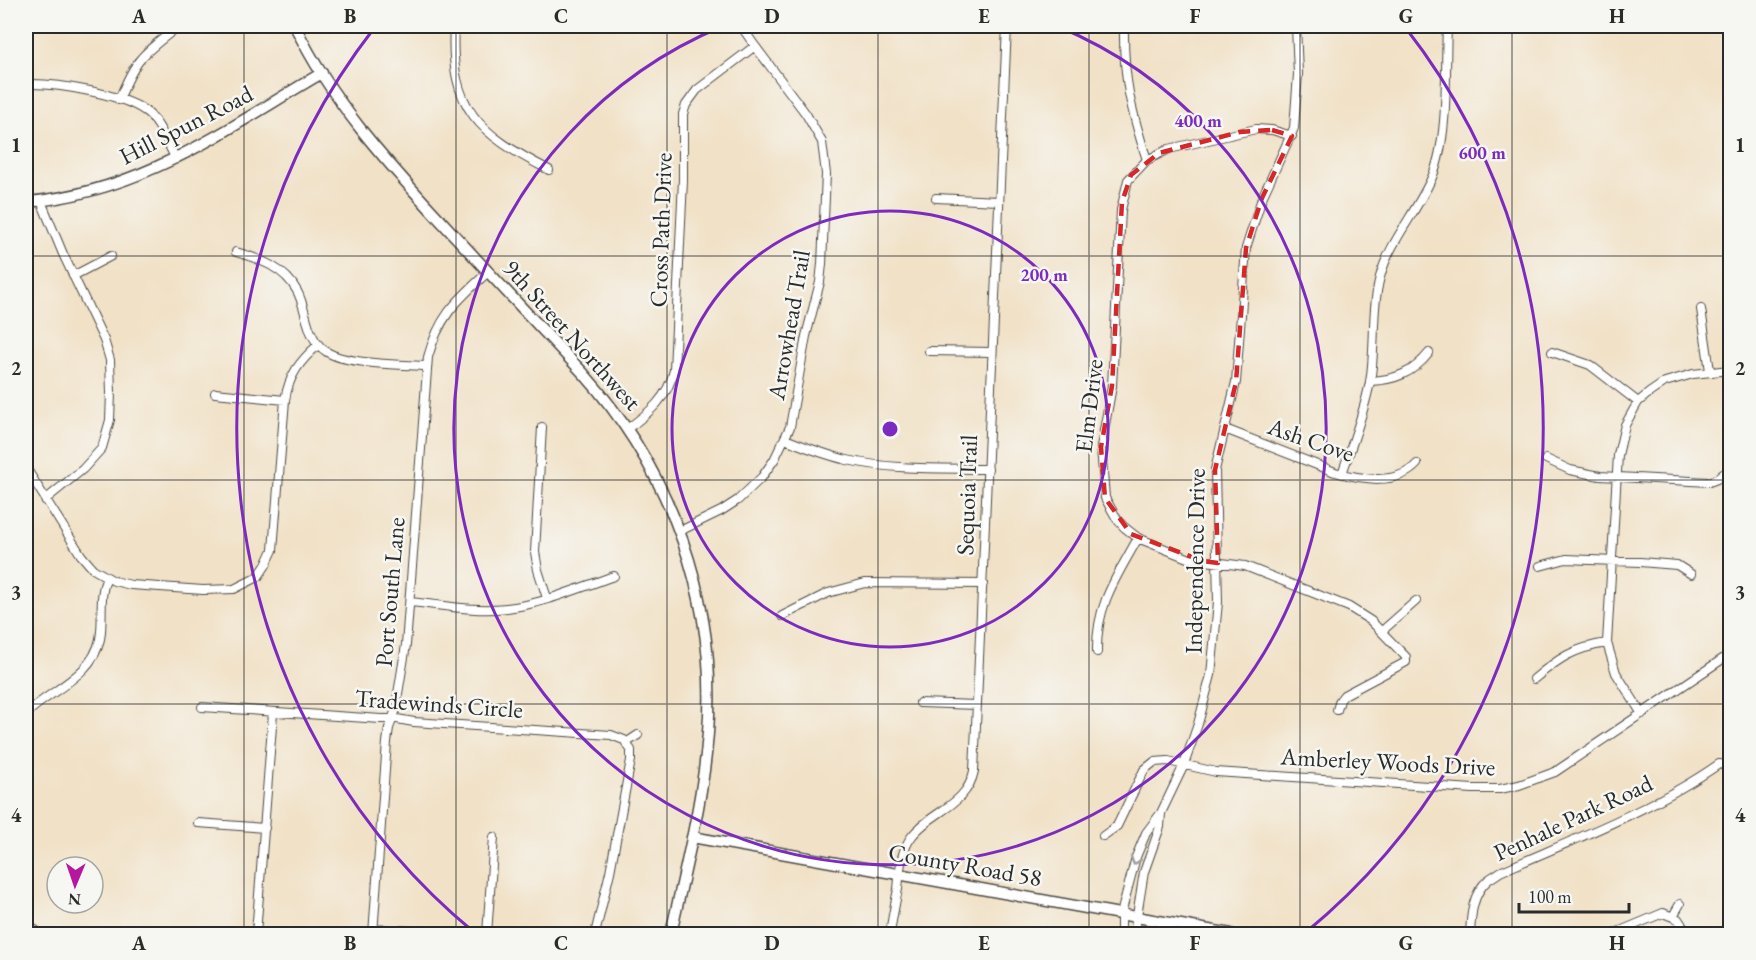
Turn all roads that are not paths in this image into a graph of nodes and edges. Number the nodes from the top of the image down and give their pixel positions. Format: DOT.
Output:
graph roads {
  1 [pos="179,26"];
  2 [pos="295,26"];
  3 [pos="454,26"];
  4 [pos="741,26"];
  5 [pos="1007,26"];
  6 [pos="1124,26"];
  7 [pos="1296,26"];
  8 [pos="1447,26"];
  9 [pos="754,46"];
  10 [pos="322,73"];
  11 [pos="26,84"];
  12 [pos="119,100"];
  13 [pos="1292,136"];
  14 [pos="176,159"];
  15 [pos="1147,160"];
  16 [pos="549,170"];
  17 [pos="936,198"];
  18 [pos="41,201"];
  19 [pos="998,201"];
  20 [pos="26,202"];
  21 [pos="236,252"];
  22 [pos="111,256"];
  23 [pos="488,272"];
  24 [pos="74,276"];
  25 [pos="1701,309"];
  26 [pos="318,345"];
  27 [pos="929,351"];
  28 [pos="992,352"];
  29 [pos="1552,352"];
  30 [pos="1429,353"];
  31 [pos="427,366"];
  32 [pos="1731,370"];
  33 [pos="1710,371"];
  34 [pos="1370,381"];
  35 [pos="215,393"];
  36 [pos="285,400"];
  37 [pos="1638,402"];
  38 [pos="542,427"];
  39 [pos="627,429"];
  40 [pos="1225,429"];
  41 [pos="785,439"];
  42 [pos="1546,459"];
  43 [pos="1417,464"];
  44 [pos="26,468"];
  45 [pos="988,469"];
  46 [pos="1342,474"];
  47 [pos="1723,474"];
  48 [pos="1617,477"];
  49 [pos="45,500"];
  50 [pos="680,531"];
  51 [pos="1138,538"];
  52 [pos="1612,561"];
  53 [pos="1218,563"];
  54 [pos="1540,566"];
  55 [pos="1691,574"];
  56 [pos="614,576"];
  57 [pos="107,578"];
  58 [pos="982,584"];
  59 [pos="547,598"];
  60 [pos="1416,601"];
  61 [pos="410,602"];
  62 [pos="782,616"];
  63 [pos="1383,631"];
  64 [pos="1607,643"];
  65 [pos="1096,652"];
  66 [pos="1731,654"];
  67 [pos="1534,679"];
  68 [pos="920,703"];
  69 [pos="977,705"];
  70 [pos="202,707"];
  71 [pos="1337,710"];
  72 [pos="273,713"];
  73 [pos="26,714"];
  74 [pos="1642,714"];
  75 [pos="392,719"];
  76 [pos="638,735"];
  77 [pos="626,742"];
  78 [pos="1184,765"];
  79 [pos="1725,765"];
  80 [pos="1161,813"];
  81 [pos="198,823"];
  82 [pos="264,828"];
  83 [pos="1103,836"];
  84 [pos="494,837"];
  85 [pos="692,837"];
  86 [pos="899,875"];
  87 [pos="1680,904"];
  88 [pos="1121,914"];
  89 [pos="1673,916"];
  90 [pos="1136,917"];
  91 [pos="26,924"];
  92 [pos="373,932"];
  93 [pos="41,934"];
  94 [pos="256,934"];
  95 [pos="472,934"];
  96 [pos="487,934"];
  97 [pos="595,934"];
  98 [pos="671,934"];
  99 [pos="890,934"];
  100 [pos="1121,934"];
  101 [pos="1134,934"];
  102 [pos="1231,934"];
  103 [pos="1470,934"];
  104 [pos="1613,934"];
  105 [pos="1688,934"];
  1 -- 12 [label="street"];
  2 -- 10 [label="street, 9th Street Northwest"];
  3 -- 16 [label="street"];
  4 -- 9 [label="street, Arrowhead Trail"];
  5 -- 19 [label="street, Sequoia Trail"];
  6 -- 15 [label="street"];
  7 -- 13 [label="street, Independence Drive"];
  8 -- 34 [label="street"];
  9 -- 39 [label="street, Cross Path Drive"];
  9 -- 41 [label="street, Arrowhead Trail"];
  10 -- 14 [label="street, Hill Spun Road"];
  10 -- 23 [label="street, 9th Street Northwest"];
  11 -- 12 [label="street"];
  12 -- 14 [label="street"];
  13 -- 15 [label="street, Elm Drive"];
  13 -- 40 [label="street, Independence Drive"];
  14 -- 18 [label="street, Hill Spun Road"];
  15 -- 51 [label="street, Elm Drive"];
  17 -- 19 [label="street"];
  18 -- 20 [label="street, Hill Spun Road"];
  18 -- 24 [label="street"];
  19 -- 28 [label="street, Sequoia Trail"];
  21 -- 26 [label="street"];
  22 -- 24 [label="street"];
  23 -- 31 [label="street, Port South Lane"];
  23 -- 39 [label="street, 9th Street Northwest"];
  24 -- 49 [label="street"];
  25 -- 33 [label="street"];
  26 -- 31 [label="street"];
  26 -- 36 [label="street"];
  27 -- 28 [label="street"];
  28 -- 45 [label="street, Sequoia Trail"];
  29 -- 37 [label="street"];
  30 -- 34 [label="street"];
  31 -- 61 [label="street, Port South Lane"];
  32 -- 33 [label="street"];
  33 -- 37 [label="street"];
  34 -- 46 [label="street"];
  35 -- 36 [label="street"];
  36 -- 57 [label="street"];
  37 -- 48 [label="street"];
  38 -- 59 [label="street"];
  39 -- 50 [label="street, 9th Street Northwest"];
  40 -- 46 [label="street, Ash Cove"];
  40 -- 53 [label="street, Independence Drive"];
  41 -- 45 [label="street"];
  41 -- 50 [label="street, Arrowhead Trail"];
  42 -- 48 [label="street"];
  43 -- 46 [label="street, Ash Cove"];
  44 -- 49 [label="street"];
  45 -- 58 [label="street, Sequoia Trail"];
  47 -- 48 [label="street"];
  48 -- 52 [label="street"];
  49 -- 57 [label="street"];
  50 -- 85 [label="street, 9th Street Northwest"];
  51 -- 53 [label="street, Elm Drive"];
  51 -- 65 [label="street"];
  52 -- 54 [label="street"];
  52 -- 55 [label="street"];
  52 -- 64 [label="street"];
  53 -- 63 [label="street, Elm Drive"];
  53 -- 78 [label="street, Independence Drive"];
  56 -- 59 [label="street"];
  57 -- 73 [label="street"];
  58 -- 62 [label="street"];
  58 -- 69 [label="street, Sequoia Trail"];
  59 -- 61 [label="street"];
  60 -- 63 [label="street"];
  61 -- 75 [label="street, Port South Lane"];
  63 -- 71 [label="street, Elm Drive"];
  64 -- 67 [label="street"];
  64 -- 74 [label="street"];
  66 -- 74 [label="street, Amberley Woods Drive"];
  68 -- 69 [label="street"];
  69 -- 86 [label="street, Sequoia Trail"];
  70 -- 72 [label="street, Tradewinds Circle"];
  72 -- 75 [label="street, Tradewinds Circle"];
  72 -- 82 [label="street"];
  74 -- 78 [label="street, Amberley Woods Drive"];
  75 -- 77 [label="street, Tradewinds Circle"];
  75 -- 92 [label="street, Port South Lane"];
  76 -- 77 [label="street"];
  77 -- 97 [label="street"];
  78 -- 80 [label="street, Independence Drive"];
  78 -- 83 [label="street, Amberley Woods Drive"];
  79 -- 103 [label="street, Penhale Park Road"];
  80 -- 88 [label="street, Independence Drive, one-way"];
  80 -- 90 [label="street, Independence Drive"];
  81 -- 82 [label="street"];
  82 -- 94 [label="street"];
  84 -- 96 [label="street"];
  85 -- 86 [label="street, County Road 58"];
  85 -- 98 [label="street, 9th Street Northwest"];
  86 -- 88 [label="street, County Road 58"];
  86 -- 99 [label="street, Sequoia Trail"];
  87 -- 89 [label="street"];
  88 -- 90 [label="street, County Road 58"];
  88 -- 100 [label="street, Independence Drive"];
  89 -- 104 [label="street"];
  89 -- 105 [label="street"];
  90 -- 101 [label="street, Independence Drive"];
  90 -- 102 [label="street, County Road 58"];
  91 -- 93 [label="street"];
  92 -- 95 [label="street"];
}
